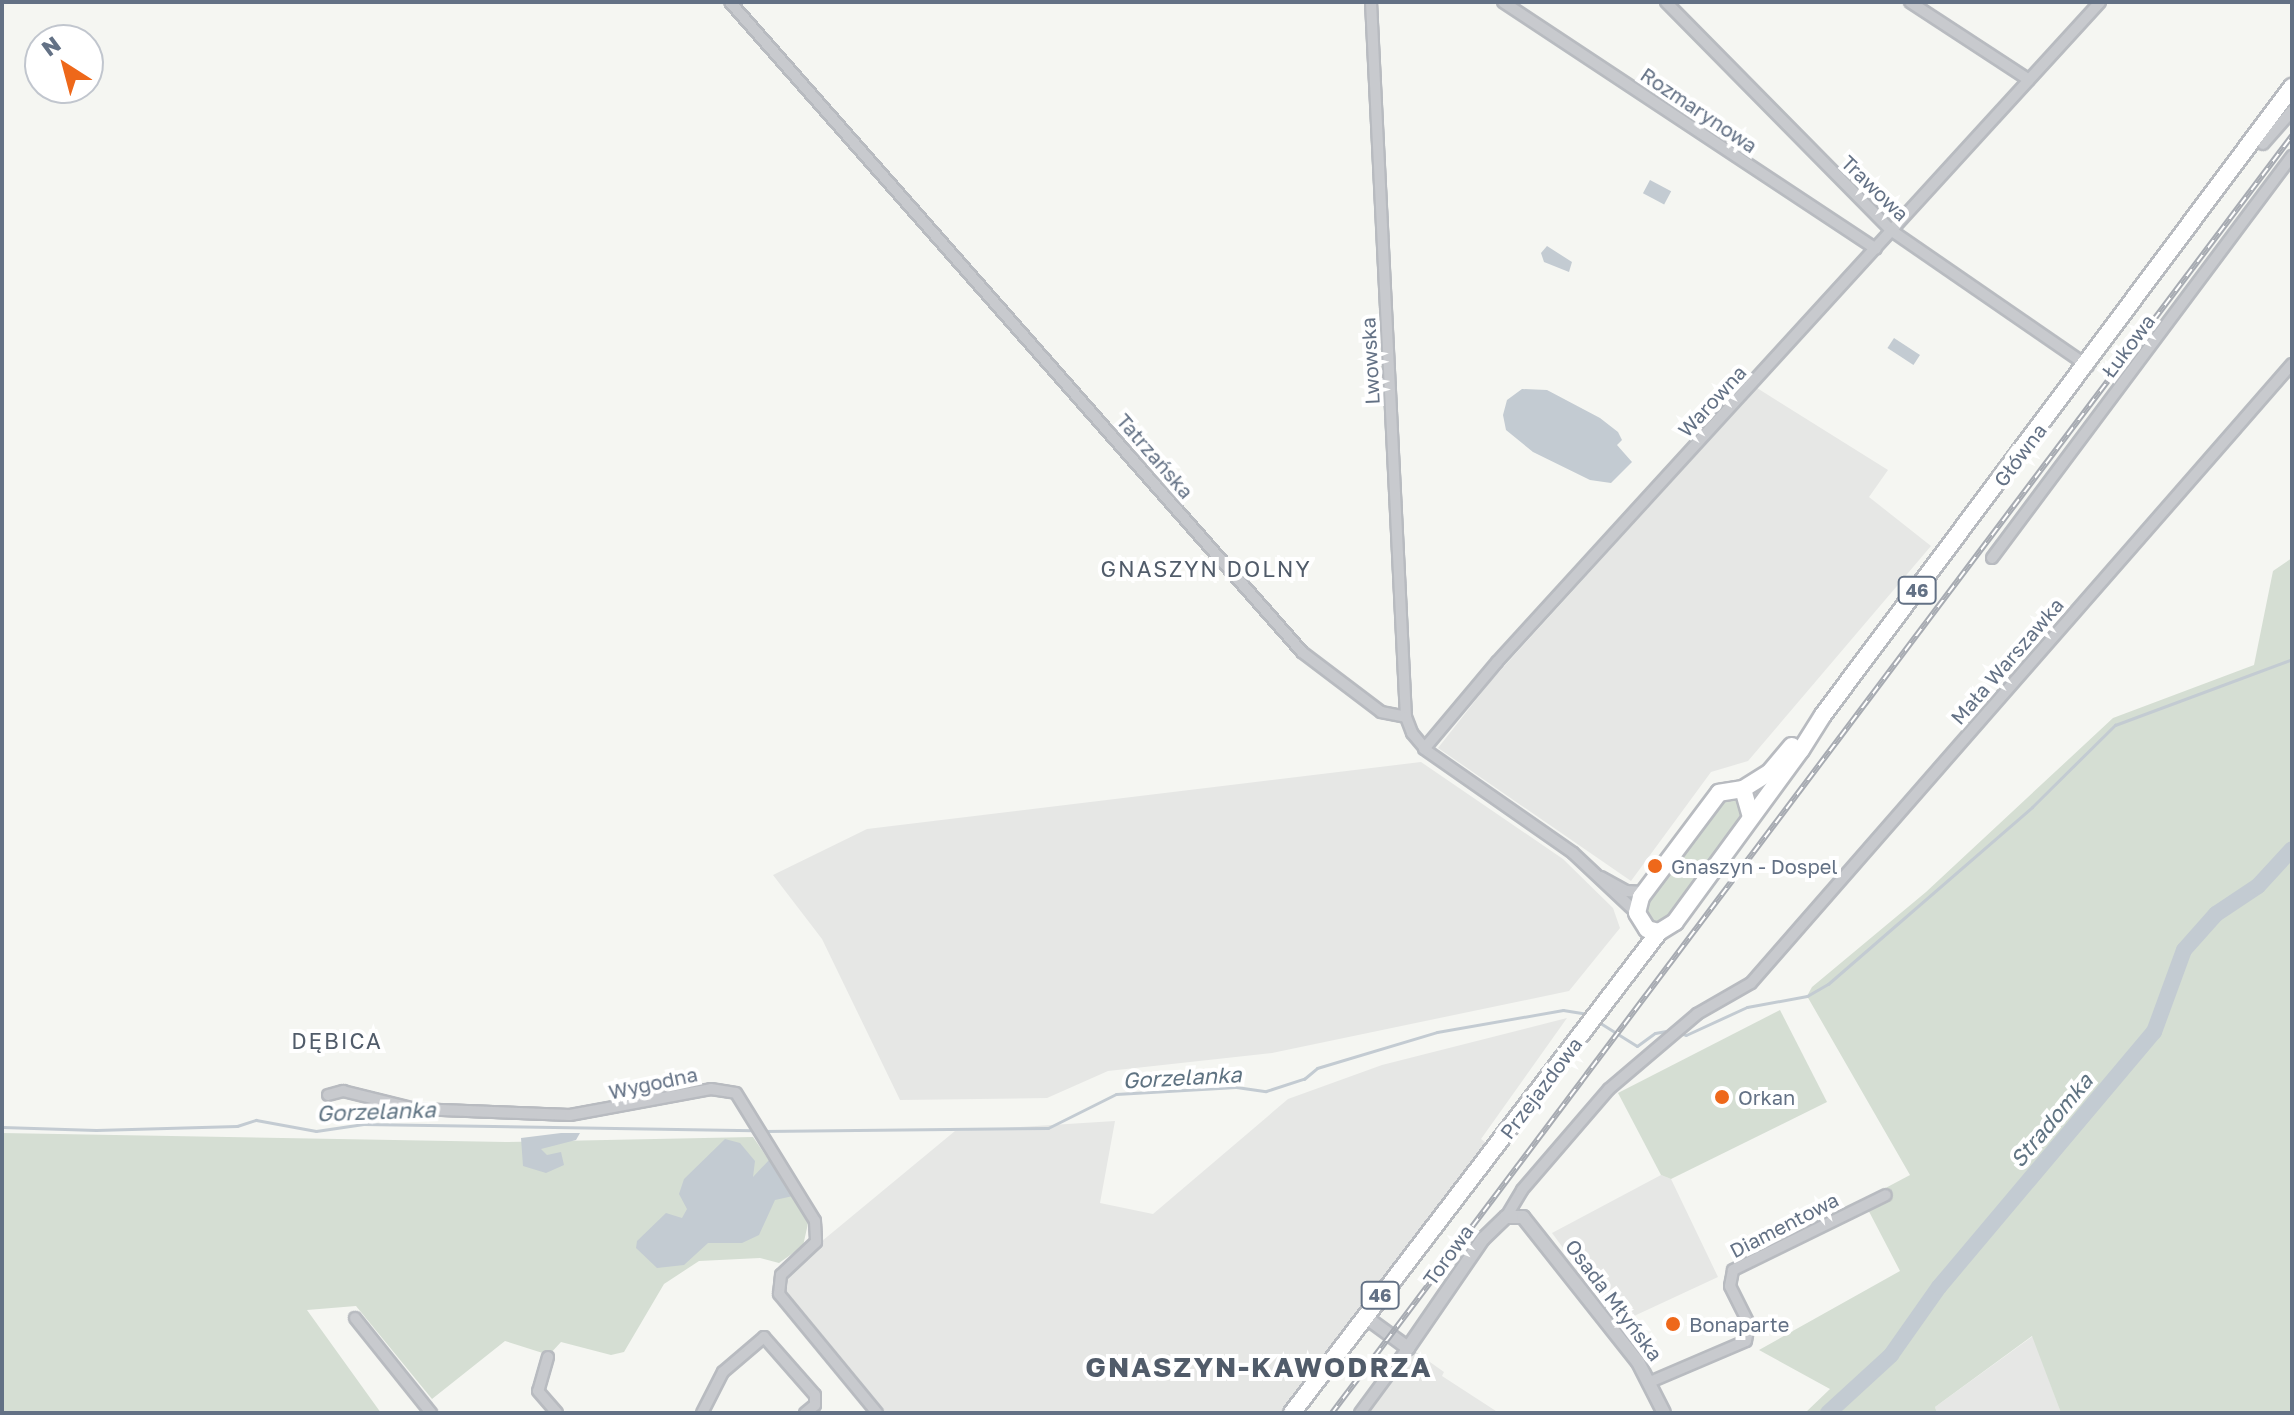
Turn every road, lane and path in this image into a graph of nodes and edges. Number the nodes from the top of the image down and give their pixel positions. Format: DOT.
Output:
graph roads {
  1 [pos="730,2"];
  2 [pos="1371,2"];
  3 [pos="1503,2"];
  4 [pos="1666,2"];
  5 [pos="1910,2"];
  6 [pos="2100,2"];
  7 [pos="2029,80"];
  8 [pos="2292,87"];
  9 [pos="2292,103"];
  10 [pos="2292,111"];
  11 [pos="2263,144"];
  12 [pos="2292,156"];
  13 [pos="2216,194"];
  14 [pos="1892,231"];
  15 [pos="1876,249"];
  16 [pos="2292,364"];
  17 [pos="2088,366"];
  18 [pos="1992,558"];
  19 [pos="1823,715"];
  20 [pos="1406,717"];
  21 [pos="1424,749"];
  22 [pos="1743,789"];
  23 [pos="1751,817"];
  24 [pos="1599,876"];
  25 [pos="1646,891"];
  26 [pos="1646,924"];
  27 [pos="328,1095"];
  28 [pos="1471,1180"];
  29 [pos="1886,1195"];
  30 [pos="1506,1217"];
  31 [pos="355,1318"];
  32 [pos="1371,1321"];
  33 [pos="1408,1348"];
  34 [pos="548,1357"];
  35 [pos="1650,1382"];
  36 [pos="431,1413"];
  37 [pos="557,1413"];
  38 [pos="702,1413"];
  39 [pos="805,1413"];
  40 [pos="877,1413"];
  41 [pos="1292,1413"];
  42 [pos="1301,1413"];
  43 [pos="1360,1413"];
  44 [pos="1664,1413"];
  1 -- 20 [label="street, Tatrzańska"];
  2 -- 20 [label="street, Lwowska"];
  3 -- 15 [label="street, Rozmarynowa"];
  4 -- 14 [label="street, Trawowa"];
  5 -- 7 [label="street"];
  6 -- 7 [label="street, Warowna"];
  7 -- 14 [label="street, Warowna"];
  8 -- 13 [label="main road, Główna / 46"];
  9 -- 11 [label="main road, Główna / 46"];
  10 -- 11 [label="street, Główna"];
  11 -- 13 [label="main road, Główna / 46"];
  12 -- 18 [label="street, Łukowa"];
  13 -- 17 [label="main road, Główna / 46"];
  14 -- 15 [label="street, Warowna"];
  14 -- 17 [label="street, Trawowa"];
  15 -- 21 [label="street, Warowna"];
  16 -- 30 [label="street, Mała Warszawka"];
  17 -- 19 [label="main road, Główna / 46"];
  19 -- 22 [label="main road, Główna / 46"];
  19 -- 23 [label="main road, Główna / 46"];
  20 -- 21 [label="street"];
  21 -- 24 [label="street"];
  22 -- 23 [label="main road"];
  22 -- 25 [label="main road, 46"];
  23 -- 26 [label="main road, 46"];
  24 -- 25 [label="street"];
  24 -- 26 [label="street"];
  25 -- 26 [label="main road, 46"];
  26 -- 28 [label="main road, Przejazdowa / 46"];
  27 -- 40 [label="street, Wygodna"];
  28 -- 32 [label="main road, Przejazdowa / 46"];
  28 -- 41 [label="main road, Przejazdowa / 46"];
  29 -- 35 [label="street, Diamentowa"];
  30 -- 33 [label="street, Torowa"];
  30 -- 35 [label="street, Osada Młyńska"];
  31 -- 36 [label="street"];
  32 -- 33 [label="street"];
  32 -- 42 [label="main road, Przejazdowa / 46"];
  33 -- 43 [label="street, Torowa"];
  34 -- 37 [label="street"];
  35 -- 44 [label="street, Osada Młyńska"];
  38 -- 39 [label="street"];
}
